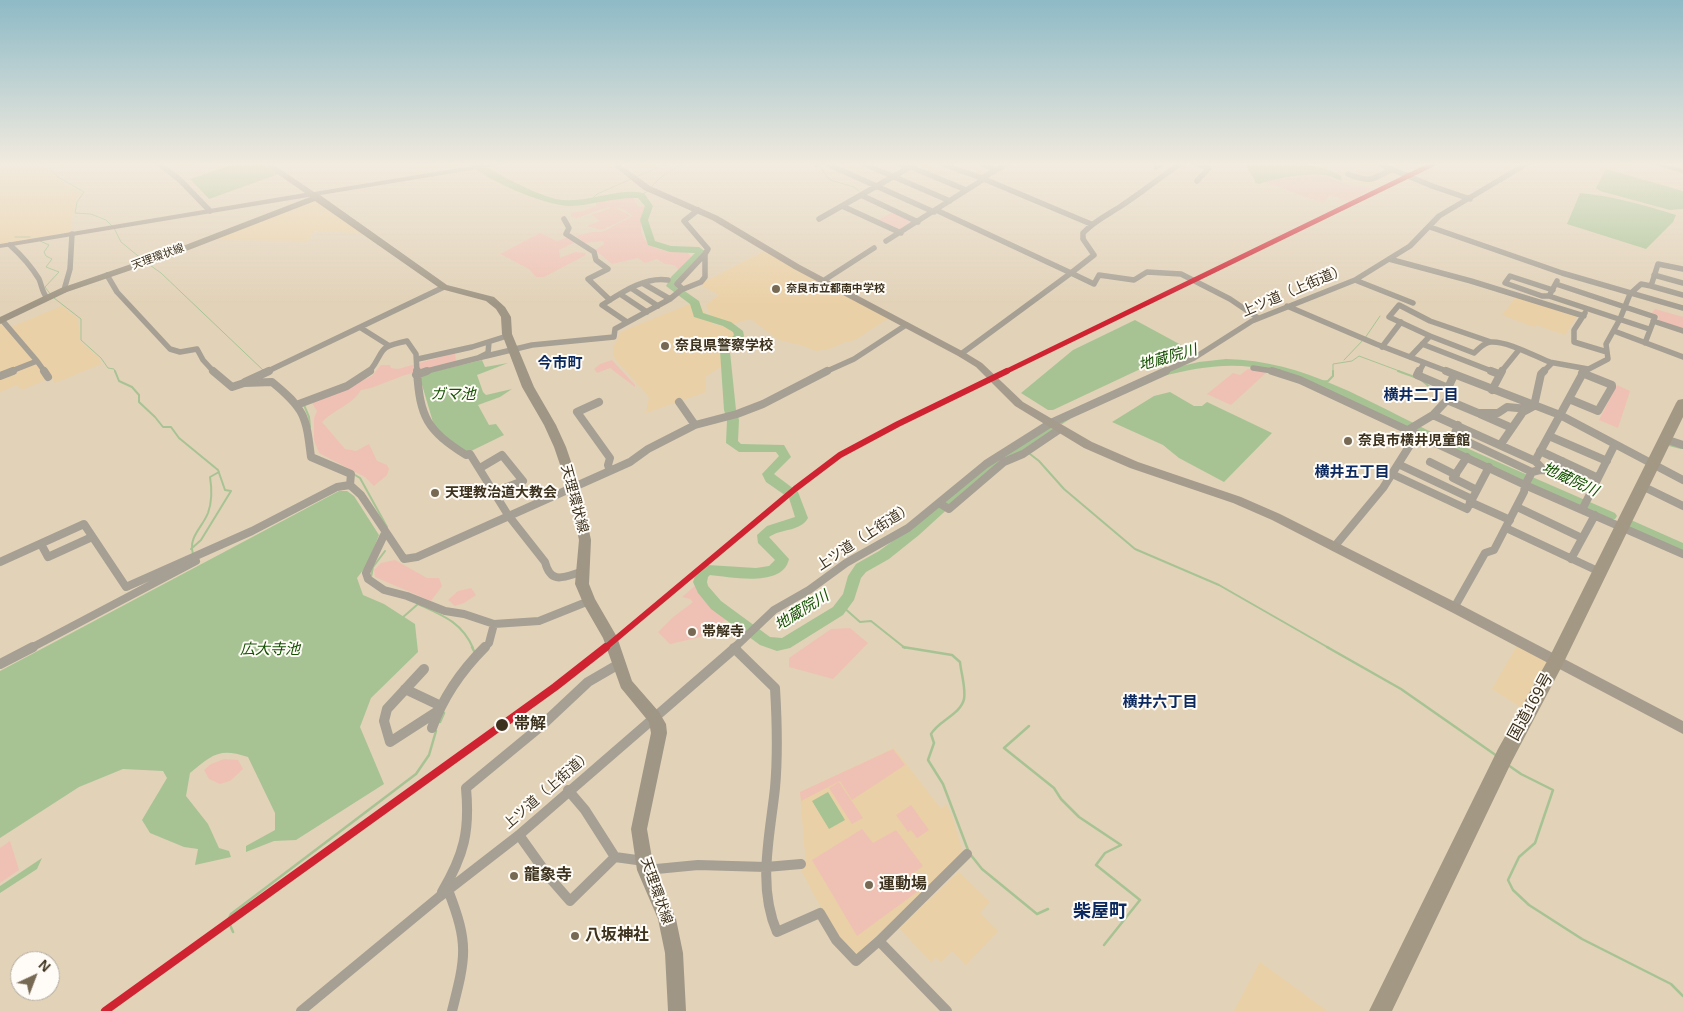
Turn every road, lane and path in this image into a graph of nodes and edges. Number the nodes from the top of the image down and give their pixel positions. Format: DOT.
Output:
graph roads {
  1 [pos="222,210"];
  2 [pos="278,210"];
  3 [pos="335,210"];
  4 [pos="698,210"];
  5 [pos="835,210"];
  6 [pos="851,210"];
  7 [pos="895,210"];
  8 [pos="1059,210"];
  9 [pos="1114,210"];
  10 [pos="1450,210"];
  11 [pos="935,211"];
  12 [pos="210,212"];
  13 [pos="564,219"];
  14 [pos="819,219"];
  15 [pos="918,222"];
  16 [pos="1091,224"];
  17 [pos="1430,227"];
  18 [pos="901,233"];
  19 [pos="72,234"];
  20 [pos="886,241"];
  21 [pos="10,244"];
  22 [pos="0,246"];
  23 [pos="874,248"];
  24 [pos="705,254"];
  25 [pos="1389,259"];
  26 [pos="1683,269"];
  27 [pos="1562,272"];
  28 [pos="1071,273"];
  29 [pos="107,275"];
  30 [pos="1654,275"];
  31 [pos="826,279"];
  32 [pos="1355,280"];
  33 [pos="674,282"];
  34 [pos="1683,283"];
  35 [pos="644,284"];
  36 [pos="1651,286"];
  37 [pos="444,287"];
  38 [pos="631,288"];
  39 [pos="682,289"];
  40 [pos="64,290"];
  41 [pos="1553,290"];
  42 [pos="620,294"];
  43 [pos="1630,294"];
  44 [pos="1683,295"];
  45 [pos="672,296"];
  46 [pos="47,298"];
  47 [pos="610,300"];
  48 [pos="1413,304"];
  49 [pos="658,306"];
  50 [pos="1286,306"];
  51 [pos="1625,306"];
  52 [pos="1587,308"];
  53 [pos="1683,308"];
  54 [pos="647,312"];
  55 [pos="1584,316"];
  56 [pos="1258,318"];
  57 [pos="1620,319"];
  58 [pos="1653,320"];
  59 [pos="1,321"];
  60 [pos="627,322"];
  61 [pos="1401,322"];
  62 [pos="906,325"];
  63 [pos="361,328"];
  64 [pos="1649,329"];
  65 [pos="1614,331"];
  66 [pos="1683,331"];
  67 [pos="507,336"];
  68 [pos="1430,336"];
  69 [pos="489,342"];
  70 [pos="1491,342"];
  71 [pos="1645,343"];
  72 [pos="1422,344"];
  73 [pos="388,345"];
  74 [pos="1382,346"];
  75 [pos="513,350"];
  76 [pos="1518,351"];
  77 [pos="1607,352"];
  78 [pos="961,354"];
  79 [pos="1410,357"];
  80 [pos="1683,357"];
  81 [pos="478,358"];
  82 [pos="418,359"];
  83 [pos="37,361"];
  84 [pos="1547,361"];
  85 [pos="1424,363"];
  86 [pos="1253,368"];
  87 [pos="1585,371"];
  88 [pos="1500,374"];
  89 [pos="416,375"];
  90 [pos="1454,375"];
  91 [pos="0,376"];
  92 [pos="48,377"];
  93 [pos="244,383"];
  94 [pos="1448,388"];
  95 [pos="1492,390"];
  96 [pos="1569,399"];
  97 [pos="1447,400"];
  98 [pos="599,402"];
  99 [pos="679,402"];
  100 [pos="301,403"];
  101 [pos="1531,407"];
  102 [pos="1682,408"];
  103 [pos="1478,413"];
  104 [pos="1433,415"];
  105 [pos="1560,415"];
  106 [pos="695,425"];
  107 [pos="1458,425"];
  108 [pos="1056,426"];
  109 [pos="1412,428"];
  110 [pos="1512,428"];
  111 [pos="1417,434"];
  112 [pos="1549,436"];
  113 [pos="1665,438"];
  114 [pos="1501,444"];
  115 [pos="1615,444"];
  116 [pos="1683,445"];
  117 [pos="1540,451"];
  118 [pos="1467,457"];
  119 [pos="1535,461"];
  120 [pos="1562,461"];
  121 [pos="1607,461"];
  122 [pos="1430,462"];
  123 [pos="1398,464"];
  124 [pos="1653,464"];
  125 [pos="1489,467"];
  126 [pos="480,468"];
  127 [pos="610,472"];
  128 [pos="1392,474"];
  129 [pos="1456,475"];
  130 [pos="1531,477"];
  131 [pos="1598,478"];
  132 [pos="1683,480"];
  133 [pos="350,485"];
  134 [pos="1642,486"];
  135 [pos="574,488"];
  136 [pos="1477,490"];
  137 [pos="494,492"];
  138 [pos="1471,500"];
  139 [pos="943,505"];
  140 [pos="1584,506"];
  141 [pos="1683,506"];
  142 [pos="1517,507"];
  143 [pos="508,515"];
  144 [pos="1595,515"];
  145 [pos="1508,524"];
  146 [pos="1622,527"];
  147 [pos="252,531"];
  148 [pos="385,533"];
  149 [pos="92,537"];
  150 [pos="1582,538"];
  151 [pos="41,544"];
  152 [pos="1334,546"];
  153 [pos="1683,554"];
  154 [pos="1571,558"];
  155 [pos="0,562"];
  156 [pos="581,572"];
  157 [pos="1600,572"];
  158 [pos="588,601"];
  159 [pos="1454,608"];
  160 [pos="494,624"];
  161 [pos="734,648"];
  162 [pos="615,651"];
  163 [pos="1556,661"];
  164 [pos="0,664"];
  165 [pos="424,669"];
  166 [pos="405,689"];
  167 [pos="440,708"];
  168 [pos="654,717"];
  169 [pos="432,728"];
  170 [pos="1683,728"];
  171 [pos="568,790"];
  172 [pos="519,835"];
  173 [pos="967,854"];
  174 [pos="615,857"];
  175 [pos="801,864"];
  176 [pos="645,865"];
  177 [pos="766,867"];
  178 [pos="443,894"];
  179 [pos="879,941"];
  180 [pos="301,1011"];
  181 [pos="452,1011"];
  182 [pos="677,1011"];
  183 [pos="947,1011"];
  184 [pos="1380,1011"];
  1 -- 12 [label="street"];
  2 -- 29 [label="main road, 天理環状線"];
  3 -- 37 [label="main road, 天理環状線"];
  4 -- 24 [label="street"];
  4 -- 62 [label="street"];
  5 -- 14 [label="street"];
  6 -- 18 [label="street"];
  7 -- 15 [label="street"];
  8 -- 16 [label="street"];
  9 -- 16 [label="street"];
  10 -- 17 [label="street, 上ツ道（上街道）"];
  11 -- 15 [label="street"];
  11 -- 28 [label="street"];
  12 -- 19 [label="street"];
  13 -- 47 [label="street"];
  15 -- 18 [label="street"];
  16 -- 28 [label="street"];
  17 -- 25 [label="street, 上ツ道（上街道）"];
  17 -- 27 [label="street"];
  18 -- 20 [label="street"];
  19 -- 21 [label="street"];
  19 -- 40 [label="street"];
  21 -- 22 [label="street"];
  21 -- 46 [label="street"];
  23 -- 31 [label="street"];
  24 -- 33 [label="street"];
  24 -- 39 [label="street"];
  25 -- 32 [label="street, 上ツ道（上街道）"];
  25 -- 55 [label="street"];
  26 -- 30 [label="street"];
  27 -- 41 [label="street"];
  27 -- 43 [label="street"];
  28 -- 56 [label="street"];
  28 -- 78 [label="street"];
  29 -- 40 [label="main road, 天理環状線"];
  29 -- 93 [label="street"];
  30 -- 34 [label="street"];
  30 -- 36 [label="street"];
  32 -- 48 [label="street"];
  32 -- 50 [label="street, 上ツ道（上街道）"];
  33 -- 35 [label="street"];
  33 -- 39 [label="street"];
  35 -- 38 [label="street"];
  35 -- 45 [label="street"];
  36 -- 43 [label="street"];
  36 -- 44 [label="street"];
  37 -- 63 [label="street"];
  37 -- 67 [label="main road, 天理環状線"];
  38 -- 42 [label="street"];
  38 -- 49 [label="street"];
  39 -- 45 [label="street"];
  40 -- 46 [label="main road, 天理環状線"];
  41 -- 41 [label="street"];
  41 -- 51 [label="street"];
  41 -- 52 [label="street"];
  42 -- 47 [label="street"];
  42 -- 54 [label="street"];
  43 -- 51 [label="street"];
  43 -- 53 [label="street"];
  45 -- 49 [label="street"];
  46 -- 59 [label="main road, 天理環状線"];
  47 -- 60 [label="street"];
  49 -- 54 [label="street"];
  50 -- 56 [label="street, 上ツ道（上街道）"];
  50 -- 74 [label="street"];
  51 -- 57 [label="street"];
  51 -- 58 [label="street"];
  52 -- 55 [label="street"];
  52 -- 57 [label="street"];
  54 -- 60 [label="street"];
  55 -- 77 [label="street"];
  56 -- 108 [label="street, 上ツ道（上街道）"];
  57 -- 64 [label="street"];
  57 -- 65 [label="street"];
  58 -- 64 [label="street"];
  58 -- 66 [label="street"];
  59 -- 83 [label="street"];
  60 -- 75 [label="street"];
  61 -- 68 [label="street"];
  61 -- 70 [label="street"];
  61 -- 74 [label="street"];
  62 -- 78 [label="street"];
  62 -- 106 [label="street"];
  63 -- 73 [label="street"];
  63 -- 93 [label="street"];
  64 -- 71 [label="street"];
  65 -- 71 [label="street"];
  65 -- 77 [label="street"];
  67 -- 69 [label="street"];
  67 -- 75 [label="main road, 天理環状線"];
  68 -- 70 [label="street"];
  68 -- 72 [label="street"];
  69 -- 81 [label="street"];
  69 -- 82 [label="street"];
  70 -- 76 [label="street"];
  71 -- 80 [label="street"];
  72 -- 79 [label="street"];
  72 -- 88 [label="street"];
  73 -- 82 [label="street"];
  73 -- 100 [label="street"];
  74 -- 79 [label="street"];
  75 -- 81 [label="street"];
  75 -- 135 [label="main road, 天理環状線"];
  76 -- 84 [label="street"];
  76 -- 88 [label="street"];
  77 -- 87 [label="street"];
  78 -- 108 [label="street"];
  79 -- 85 [label="street"];
  81 -- 89 [label="street"];
  82 -- 89 [label="street"];
  83 -- 91 [label="street"];
  83 -- 92 [label="street"];
  84 -- 87 [label="street"];
  84 -- 101 [label="street"];
  85 -- 90 [label="street"];
  85 -- 94 [label="street"];
  86 -- 109 [label="street"];
  87 -- 96 [label="street"];
  87 -- 96 [label="street"];
  88 -- 95 [label="street"];
  89 -- 126 [label="street"];
  90 -- 94 [label="street"];
  90 -- 95 [label="street"];
  93 -- 100 [label="street"];
  94 -- 97 [label="street"];
  95 -- 101 [label="street"];
  96 -- 105 [label="street"];
  97 -- 103 [label="street"];
  97 -- 104 [label="street"];
  98 -- 127 [label="street"];
  99 -- 106 [label="street"];
  100 -- 133 [label="street"];
  101 -- 103 [label="street"];
  101 -- 105 [label="street"];
  101 -- 110 [label="street"];
  102 -- 113 [label="highway, 国道169号"];
  103 -- 110 [label="street"];
  104 -- 107 [label="street"];
  104 -- 109 [label="street"];
  105 -- 112 [label="street"];
  105 -- 115 [label="street"];
  106 -- 127 [label="street"];
  107 -- 114 [label="street"];
  107 -- 130 [label="street"];
  108 -- 139 [label="street, 上ツ道（上街道）"];
  108 -- 139 [label="street"];
  108 -- 152 [label="street"];
  109 -- 111 [label="street"];
  110 -- 114 [label="street"];
  111 -- 118 [label="street"];
  111 -- 123 [label="street"];
  112 -- 117 [label="street"];
  112 -- 121 [label="street"];
  113 -- 116 [label="street"];
  113 -- 124 [label="highway, 国道169号"];
  114 -- 119 [label="street"];
  115 -- 121 [label="street"];
  115 -- 124 [label="street"];
  117 -- 119 [label="street"];
  117 -- 120 [label="street"];
  118 -- 125 [label="street"];
  118 -- 129 [label="street"];
  119 -- 130 [label="street"];
  120 -- 130 [label="street"];
  120 -- 131 [label="street"];
  121 -- 131 [label="street"];
  122 -- 129 [label="street"];
  123 -- 128 [label="street"];
  123 -- 138 [label="street"];
  124 -- 132 [label="street"];
  124 -- 134 [label="highway, 国道169号"];
  125 -- 130 [label="street"];
  125 -- 136 [label="street"];
  126 -- 137 [label="street"];
  126 -- 137 [label="street"];
  127 -- 135 [label="street"];
  128 -- 138 [label="street"];
  128 -- 152 [label="street"];
  129 -- 136 [label="street"];
  130 -- 140 [label="street"];
  130 -- 142 [label="street"];
  131 -- 140 [label="street"];
  133 -- 147 [label="street"];
  133 -- 148 [label="street"];
  134 -- 141 [label="street"];
  134 -- 146 [label="highway, 国道169号"];
  135 -- 143 [label="street"];
  135 -- 156 [label="main road, 天理環状線"];
  136 -- 138 [label="street"];
  137 -- 143 [label="street"];
  138 -- 145 [label="street"];
  139 -- 161 [label="street, 上ツ道（上街道）"];
  140 -- 144 [label="street"];
  142 -- 145 [label="street"];
  142 -- 150 [label="street"];
  143 -- 148 [label="street"];
  143 -- 156 [label="street"];
  144 -- 146 [label="street"];
  144 -- 150 [label="street"];
  145 -- 154 [label="street"];
  145 -- 159 [label="street"];
  146 -- 153 [label="street"];
  146 -- 157 [label="highway, 国道169号"];
  147 -- 149 [label="street"];
  147 -- 164 [label="street"];
  148 -- 160 [label="street"];
  149 -- 151 [label="street"];
  149 -- 151 [label="street"];
  150 -- 154 [label="street"];
  151 -- 155 [label="street"];
  152 -- 159 [label="street"];
  154 -- 157 [label="street"];
  156 -- 158 [label="main road, 天理環状線"];
  157 -- 163 [label="highway, 国道169号"];
  158 -- 160 [label="street"];
  158 -- 162 [label="main road, 天理環状線"];
  159 -- 163 [label="street"];
  160 -- 167 [label="street"];
  161 -- 168 [label="street, 上ツ道（上街道）"];
  161 -- 177 [label="street"];
  162 -- 168 [label="main road, 天理環状線"];
  162 -- 178 [label="street"];
  163 -- 170 [label="street"];
  163 -- 184 [label="highway, 国道169号"];
  165 -- 166 [label="street"];
  166 -- 167 [label="street"];
  166 -- 167 [label="street"];
  167 -- 169 [label="street"];
  168 -- 171 [label="street, 上ツ道（上街道）"];
  168 -- 176 [label="main road, 天理環状線"];
  171 -- 172 [label="street, 上ツ道（上街道）"];
  171 -- 174 [label="street"];
  172 -- 174 [label="street"];
  172 -- 178 [label="street, 上ツ道（上街道）"];
  173 -- 179 [label="street"];
  174 -- 176 [label="street"];
  175 -- 177 [label="street"];
  176 -- 177 [label="street"];
  176 -- 182 [label="main road, 天理環状線"];
  177 -- 179 [label="street"];
  178 -- 180 [label="street, 上ツ道（上街道）"];
  178 -- 181 [label="street"];
  179 -- 183 [label="street"];
}
